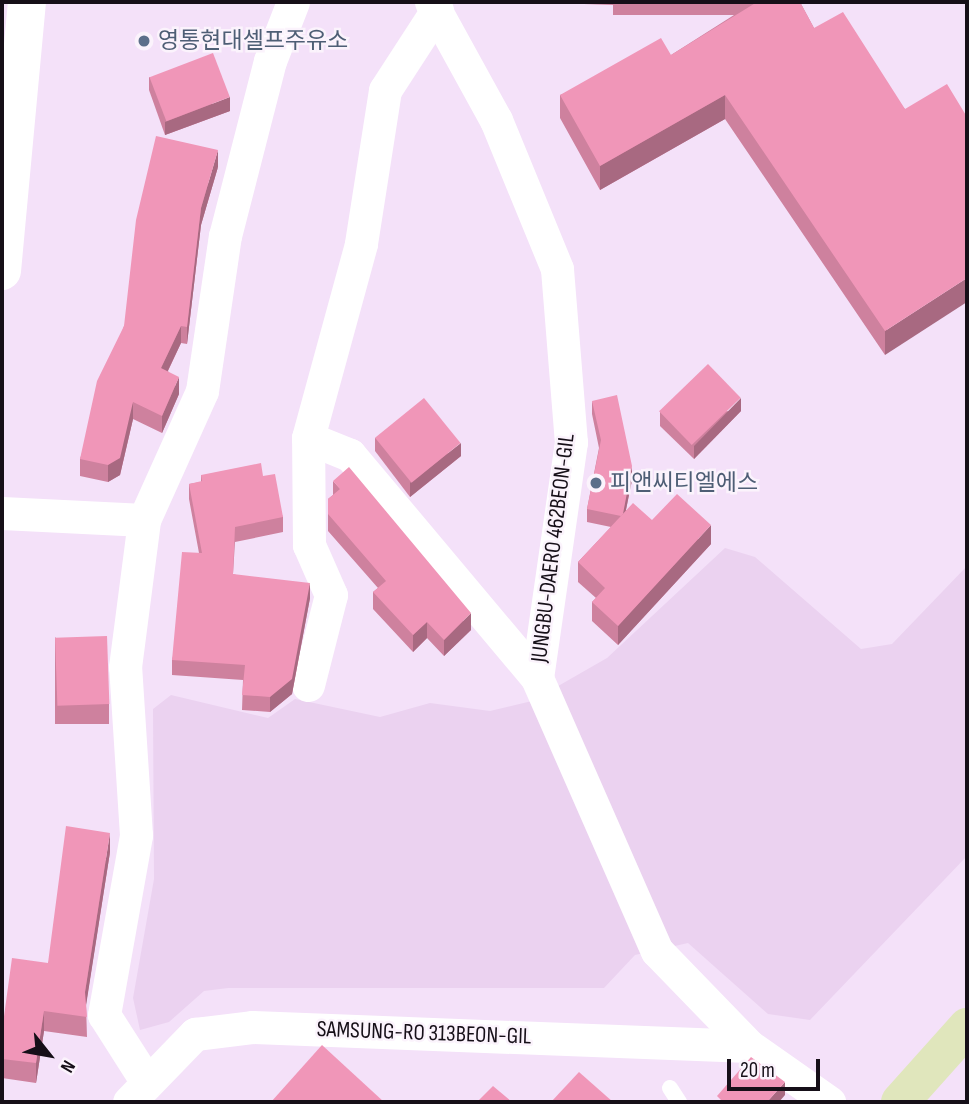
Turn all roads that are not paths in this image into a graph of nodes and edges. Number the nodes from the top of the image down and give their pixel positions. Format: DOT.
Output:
graph roads {
  1 [pos="27,2"];
  2 [pos="293,2"];
  3 [pos="434,6"];
  4 [pos="2,271"];
  5 [pos="308,438"];
  6 [pos="2,513"];
  7 [pos="144,520"];
  8 [pos="537,678"];
  9 [pos="308,685"];
  10 [pos="967,1027"];
  11 [pos="749,1046"];
  12 [pos="670,1088"];
  13 [pos="137,1091"];
  14 [pos="679,1102"];
  15 [pos="829,1102"];
  16 [pos="900,1102"];
  1 -- 4 [label="street"];
  2 -- 7 [label="street"];
  3 -- 5 [label="street"];
  3 -- 8 [label="street, JUNGBU-DAERO 462BEON-GIL"];
  5 -- 8 [label="street"];
  5 -- 9 [label="street"];
  6 -- 7 [label="street"];
  7 -- 13 [label="street"];
  8 -- 11 [label="street, JUNGBU-DAERO 462BEON-GIL"];
  10 -- 16 [label="main road"];
  11 -- 13 [label="street, SAMSUNG-RO 313BEON-GIL"];
  11 -- 15 [label="street, JUNGBU-DAERO 462BEON-GIL"];
  12 -- 14 [label="lane"];
}
